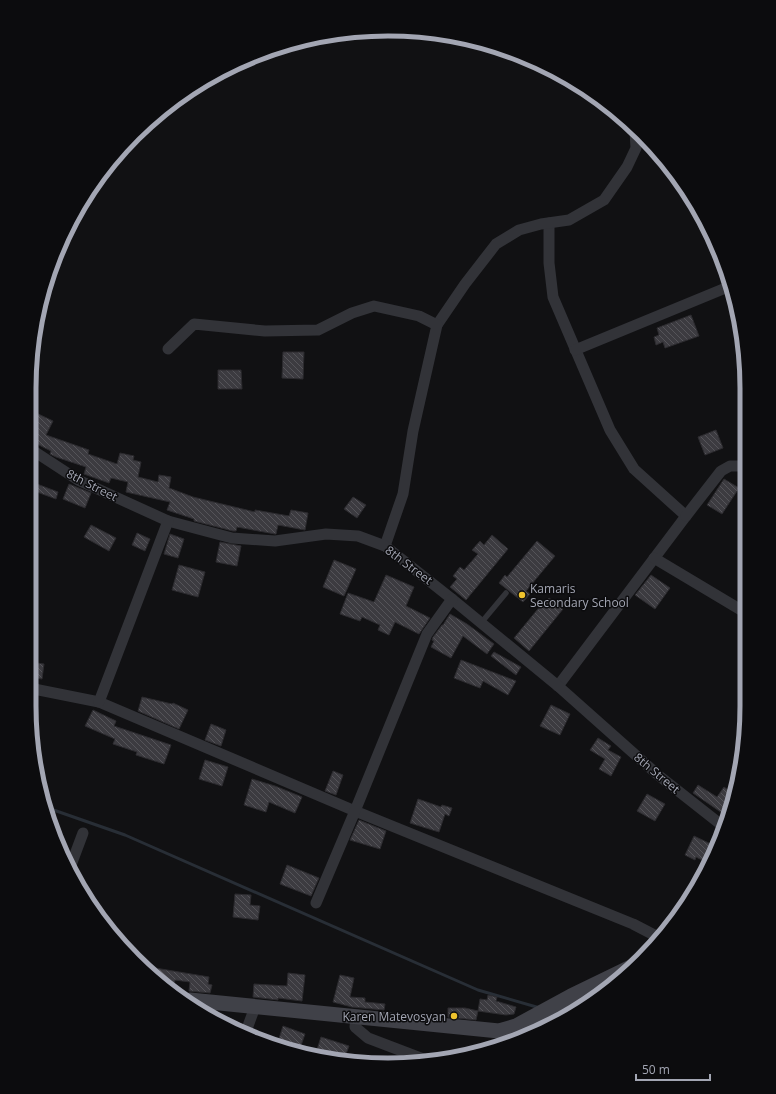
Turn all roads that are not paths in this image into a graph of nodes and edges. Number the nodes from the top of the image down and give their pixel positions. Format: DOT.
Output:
graph roads {
  1 [pos="635,138"];
  2 [pos="549,223"];
  3 [pos="725,288"];
  4 [pos="437,325"];
  5 [pos="168,349"];
  6 [pos="575,350"];
  7 [pos="36,453"];
  8 [pos="740,466"];
  9 [pos="686,516"];
  10 [pos="168,521"];
  11 [pos="385,546"];
  12 [pos="654,558"];
  13 [pos="506,593"];
  14 [pos="452,599"];
  15 [pos="740,609"];
  16 [pos="480,623"];
  17 [pos="558,686"];
  18 [pos="36,689"];
  19 [pos="99,702"];
  20 [pos="356,811"];
  21 [pos="719,823"];
  22 [pos="83,833"];
  23 [pos="72,862"];
  24 [pos="316,903"];
  25 [pos="655,935"];
  26 [pos="610,979"];
  27 [pos="581,995"];
  28 [pos="195,1001"];
  29 [pos="255,1008"];
  30 [pos="356,1016"];
  31 [pos="247,1028"];
  32 [pos="416,1057"];
  1 -- 2 [label="street"];
  2 -- 4 [label="street"];
  2 -- 6 [label="street"];
  3 -- 6 [label="street"];
  4 -- 5 [label="street"];
  4 -- 11 [label="street"];
  6 -- 9 [label="street"];
  7 -- 10 [label="street, 8th Street"];
  8 -- 9 [label="street"];
  9 -- 12 [label="street"];
  10 -- 11 [label="street, 8th Street"];
  10 -- 19 [label="street"];
  11 -- 14 [label="street, 8th Street"];
  12 -- 15 [label="street"];
  12 -- 17 [label="street"];
  13 -- 16 [label="lane"];
  14 -- 16 [label="street, 8th Street"];
  14 -- 20 [label="street"];
  16 -- 17 [label="street, 8th Street"];
  17 -- 21 [label="street, 8th Street"];
  18 -- 19 [label="street"];
  19 -- 20 [label="street"];
  20 -- 24 [label="street"];
  20 -- 25 [label="street"];
  22 -- 23 [label="street"];
  26 -- 27 [label="main road"];
  27 -- 30 [label="main road"];
  28 -- 29 [label="main road"];
  29 -- 30 [label="main road"];
  29 -- 31 [label="street"];
  30 -- 32 [label="street"];
}
